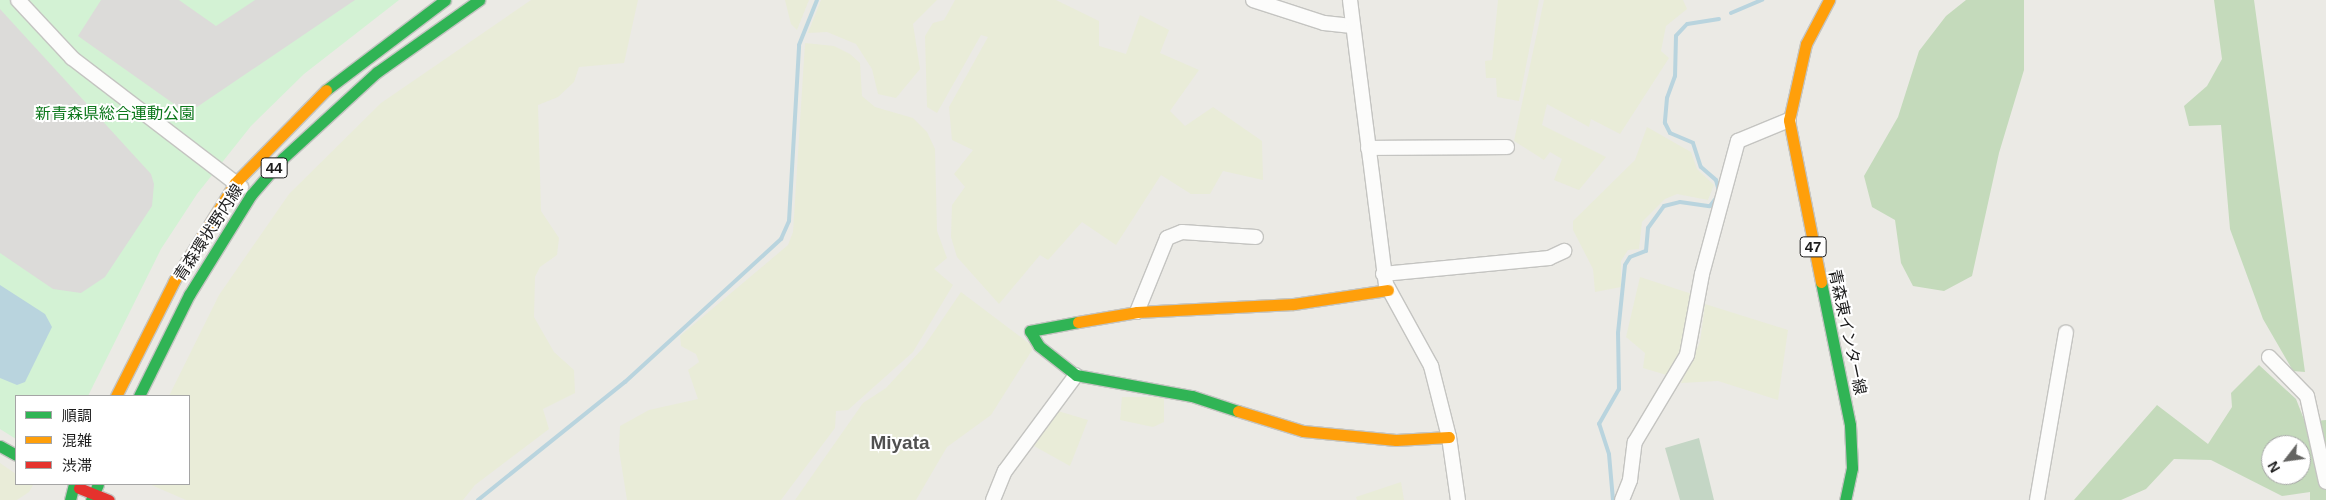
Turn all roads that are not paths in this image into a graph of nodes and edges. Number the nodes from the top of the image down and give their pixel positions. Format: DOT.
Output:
graph roads {
  1 [pos="18,0"];
  2 [pos="446,0"];
  3 [pos="479,0"];
  4 [pos="1253,0"];
  5 [pos="1350,0"];
  6 [pos="1830,0"];
  7 [pos="1352,26"];
  8 [pos="1789,120"];
  9 [pos="1506,146"];
  10 [pos="1368,148"];
  11 [pos="235,183"];
  12 [pos="252,195"];
  13 [pos="1256,237"];
  14 [pos="1564,251"];
  15 [pos="1384,274"];
  16 [pos="1388,290"];
  17 [pos="1137,312"];
  18 [pos="2066,332"];
  19 [pos="2270,357"];
  20 [pos="1076,375"];
  21 [pos="117,395"];
  22 [pos="139,395"];
  23 [pos="1449,437"];
  24 [pos="0,446"];
  25 [pos="15,454"];
  26 [pos="2326,482"];
  27 [pos="73,485"];
  28 [pos="76,485"];
  29 [pos="94,492"];
  30 [pos="70,500"];
  31 [pos="109,500"];
  32 [pos="993,500"];
  33 [pos="1458,500"];
  34 [pos="1622,500"];
  35 [pos="1846,500"];
  36 [pos="2037,500"];
  1 -- 11 [label="street"];
  2 -- 11 [label="main road, 青森環状野内線 / 44"];
  3 -- 12 [label="main road, 青森環状野内線 / 44"];
  4 -- 7 [label="street"];
  5 -- 7 [label="street"];
  6 -- 8 [label="main road, 青森東インター線 / 47"];
  7 -- 10 [label="street"];
  8 -- 34 [label="street"];
  8 -- 35 [label="main road, 青森東インター線 / 47"];
  9 -- 10 [label="street"];
  10 -- 15 [label="street"];
  11 -- 12 [label="street"];
  11 -- 21 [label="main road, 青森環状野内線 / 44"];
  12 -- 22 [label="main road, 青森環状野内線 / 44"];
  13 -- 17 [label="street"];
  14 -- 15 [label="street"];
  15 -- 16 [label="street"];
  16 -- 17 [label="main road"];
  16 -- 23 [label="street"];
  17 -- 20 [label="main road"];
  18 -- 36 [label="street"];
  19 -- 26 [label="street"];
  20 -- 23 [label="main road"];
  20 -- 32 [label="street"];
  23 -- 33 [label="street"];
  24 -- 25 [label="main road"];
  27 -- 30 [label="main road"];
  28 -- 29 [label="main road"];
  29 -- 31 [label="main road"];
}
